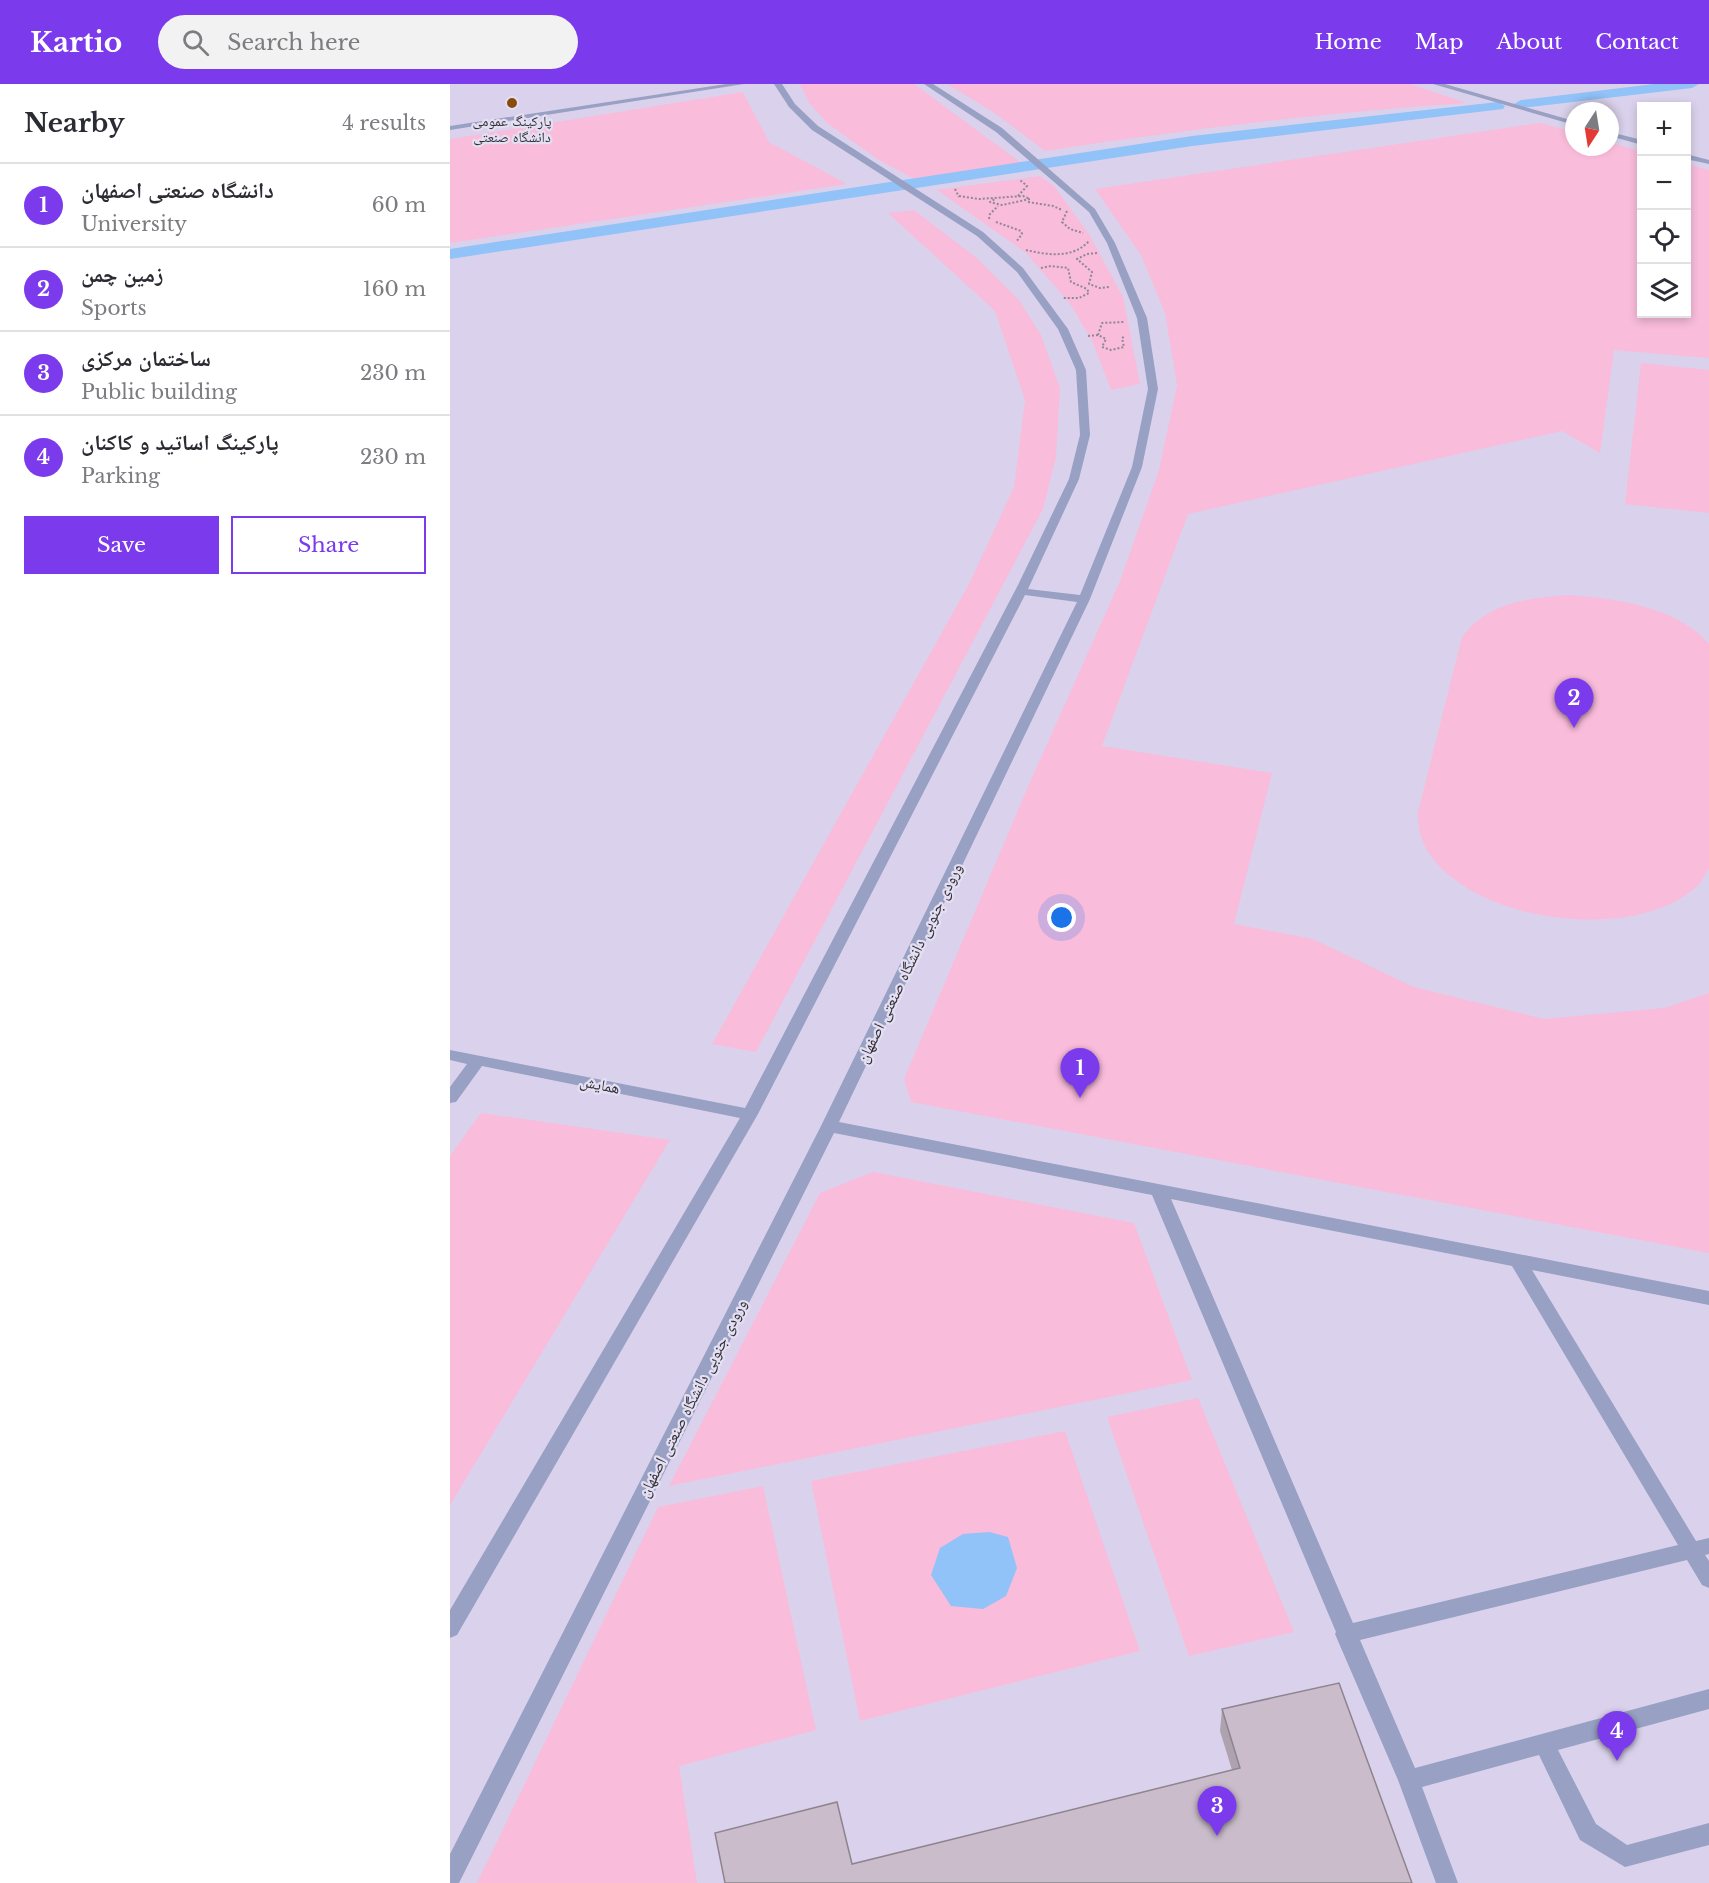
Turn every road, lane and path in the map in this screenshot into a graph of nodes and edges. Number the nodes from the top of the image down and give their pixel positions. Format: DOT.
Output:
graph roads {
  1 [pos="740,84"];
  2 [pos="778,84"];
  3 [pos="928,84"];
  4 [pos="1437,84"];
  5 [pos="1565,120"];
  6 [pos="450,128"];
  7 [pos="1619,137"];
  8 [pos="1637,142"];
  9 [pos="1691,157"];
  10 [pos="1709,162"];
  11 [pos="1020,180"];
  12 [pos="959,196"];
  13 [pos="1018,196"];
  14 [pos="995,199"];
  15 [pos="1028,201"];
  16 [pos="1086,205"];
  17 [pos="999,206"];
  18 [pos="1065,212"];
  19 [pos="1116,255"];
  20 [pos="1024,274"];
  21 [pos="1127,282"];
  22 [pos="1040,297"];
  23 [pos="1124,327"];
  24 [pos="1121,331"];
  25 [pos="1020,591"];
  26 [pos="1083,599"];
  27 [pos="450,1055"];
  28 [pos="478,1060"];
  29 [pos="450,1098"];
  30 [pos="750,1114"];
  31 [pos="829,1126"];
  32 [pos="1159,1191"];
  33 [pos="1516,1260"];
  34 [pos="1709,1298"];
  35 [pos="1700,1548"];
  36 [pos="1709,1579"];
  37 [pos="450,1629"];
  38 [pos="1345,1634"];
  39 [pos="1709,1699"];
  40 [pos="1545,1745"];
  41 [pos="1409,1780"];
  42 [pos="1709,1834"];
  43 [pos="450,1878"];
  44 [pos="1447,1883"];
  1 -- 6 [label="street"];
  2 -- 20 [label="street"];
  3 -- 16 [label="street, ورودی جنوبی دانشگاه صنعتی اصفهان"];
  4 -- 5 [label="street"];
  7 -- 8 [label="street"];
  9 -- 10 [label="street"];
  11 -- 13 [label="path"];
  12 -- 14 [label="path"];
  13 -- 14 [label="path"];
  13 -- 15 [label="path"];
  14 -- 17 [label="path"];
  15 -- 17 [label="path"];
  15 -- 18 [label="path"];
  16 -- 18 [label="path"];
  16 -- 19 [label="street, ورودی جنوبی دانشگاه صنعتی اصفهان"];
  17 -- 18 [label="path"];
  19 -- 21 [label="street, ورودی جنوبی دانشگاه صنعتی اصفهان"];
  19 -- 21 [label="path"];
  20 -- 22 [label="street"];
  20 -- 22 [label="path"];
  21 -- 26 [label="street, ورودی جنوبی دانشگاه صنعتی اصفهان"];
  22 -- 25 [label="street"];
  23 -- 24 [label="path"];
  25 -- 26 [label="street"];
  25 -- 30 [label="street"];
  26 -- 31 [label="street, ورودی جنوبی دانشگاه صنعتی اصفهان"];
  27 -- 28 [label="street, همایش"];
  28 -- 29 [label="street"];
  28 -- 30 [label="street, همایش"];
  30 -- 37 [label="street"];
  31 -- 32 [label="street"];
  31 -- 43 [label="street, ورودی جنوبی دانشگاه صنعتی اصفهان"];
  32 -- 33 [label="street"];
  32 -- 38 [label="street"];
  33 -- 34 [label="street"];
  33 -- 35 [label="street"];
  35 -- 36 [label="street"];
  35 -- 38 [label="street"];
  38 -- 41 [label="street"];
  39 -- 40 [label="street"];
  40 -- 41 [label="street"];
  40 -- 42 [label="street"];
  41 -- 44 [label="street"];
}
